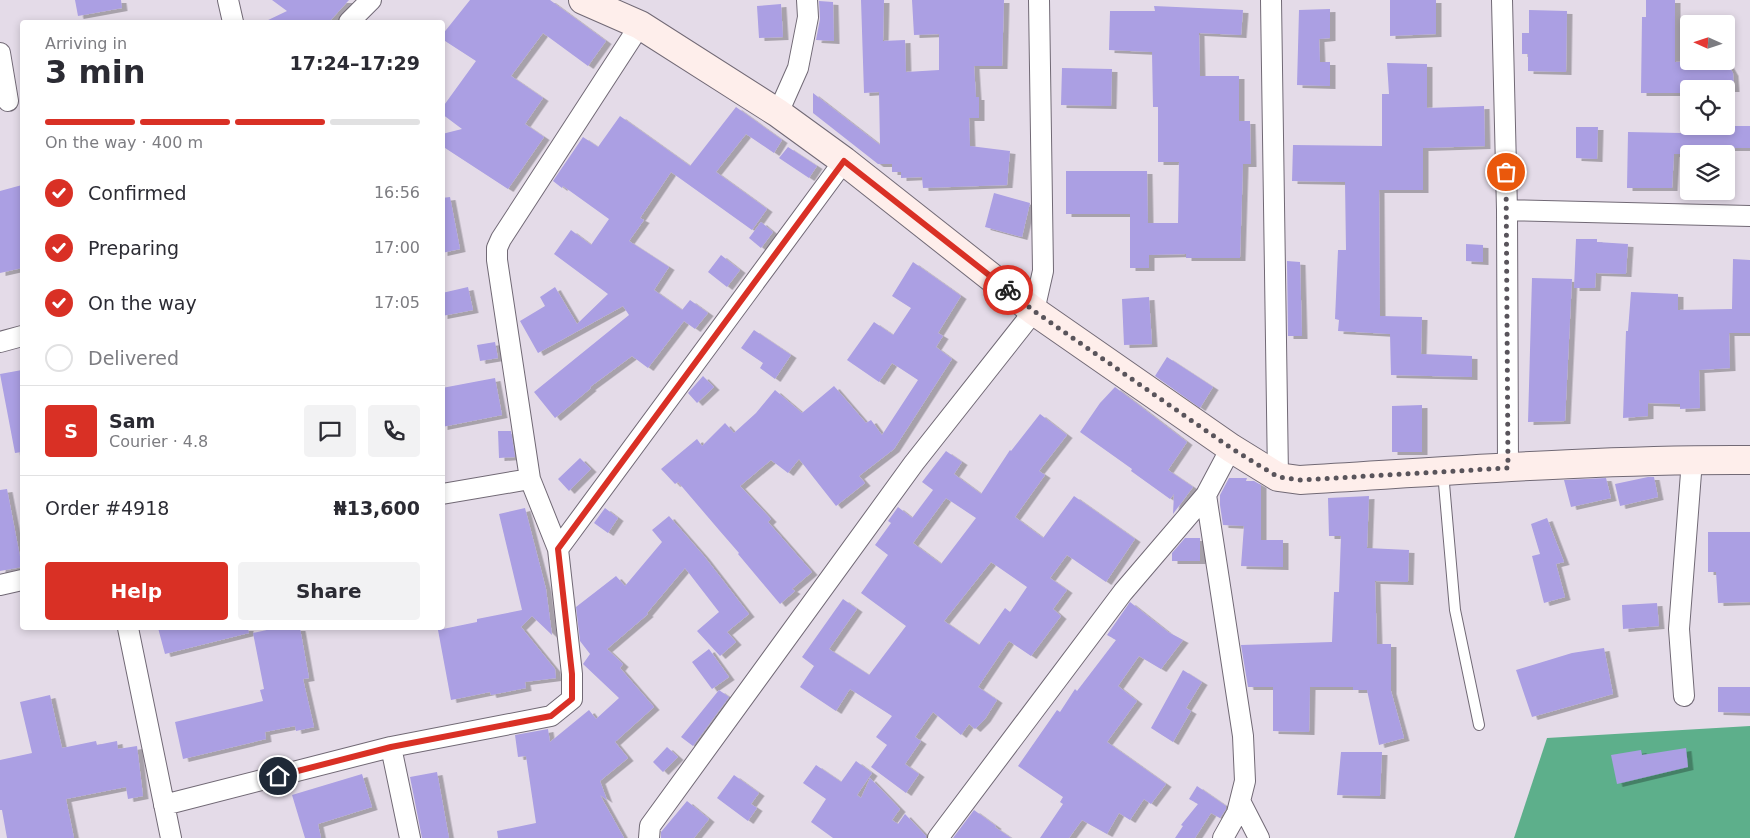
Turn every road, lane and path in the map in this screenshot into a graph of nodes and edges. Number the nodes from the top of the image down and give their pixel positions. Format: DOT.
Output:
graph roads {
  1 [pos="228,0"];
  2 [pos="371,0"];
  3 [pos="583,0"];
  4 [pos="807,0"];
  5 [pos="1039,0"];
  6 [pos="1271,0"];
  7 [pos="1502,0"];
  8 [pos="232,20"];
  9 [pos="351,20"];
  10 [pos="640,25"];
  11 [pos="0,53"];
  12 [pos="10,101"];
  13 [pos="778,113"];
  14 [pos="844,161"];
  15 [pos="1507,210"];
  16 [pos="1750,216"];
  17 [pos="1034,311"];
  18 [pos="20,336"];
  19 [pos="0,342"];
  20 [pos="1231,448"];
  21 [pos="1692,460"];
  22 [pos="1750,460"];
  23 [pos="1508,468"];
  24 [pos="1443,472"];
  25 [pos="1278,477"];
  26 [pos="530,479"];
  27 [pos="445,493"];
  28 [pos="1206,495"];
  29 [pos="558,549"];
  30 [pos="20,580"];
  31 [pos="0,584"];
  32 [pos="128,630"];
  33 [pos="1684,696"];
  34 [pos="1479,725"];
  35 [pos="391,747"];
  36 [pos="1240,801"];
  37 [pos="164,805"];
  38 [pos="171,838"];
  39 [pos="410,838"];
  40 [pos="649,838"];
  41 [pos="938,838"];
  42 [pos="1223,838"];
  43 [pos="1260,838"];
  1 -- 8 [label="street"];
  2 -- 9 [label="street"];
  3 -- 10 [label="street"];
  4 -- 13 [label="street"];
  5 -- 17 [label="street"];
  6 -- 25 [label="street"];
  7 -- 15 [label="street"];
  10 -- 13 [label="street"];
  10 -- 26 [label="street"];
  11 -- 12 [label="street"];
  13 -- 14 [label="street"];
  14 -- 17 [label="street"];
  14 -- 29 [label="street"];
  15 -- 16 [label="street"];
  15 -- 23 [label="street"];
  17 -- 20 [label="street"];
  17 -- 40 [label="street"];
  18 -- 19 [label="street"];
  20 -- 25 [label="street"];
  20 -- 28 [label="street"];
  21 -- 22 [label="street"];
  21 -- 23 [label="street"];
  21 -- 33 [label="street"];
  23 -- 24 [label="street"];
  24 -- 25 [label="street"];
  24 -- 34 [label="lane"];
  26 -- 27 [label="street"];
  26 -- 29 [label="street"];
  28 -- 36 [label="street"];
  28 -- 41 [label="street"];
  29 -- 35 [label="street"];
  30 -- 31 [label="street"];
  32 -- 37 [label="street"];
  35 -- 37 [label="street"];
  35 -- 39 [label="street"];
  36 -- 42 [label="street"];
  36 -- 43 [label="street"];
  37 -- 38 [label="street"];
}
